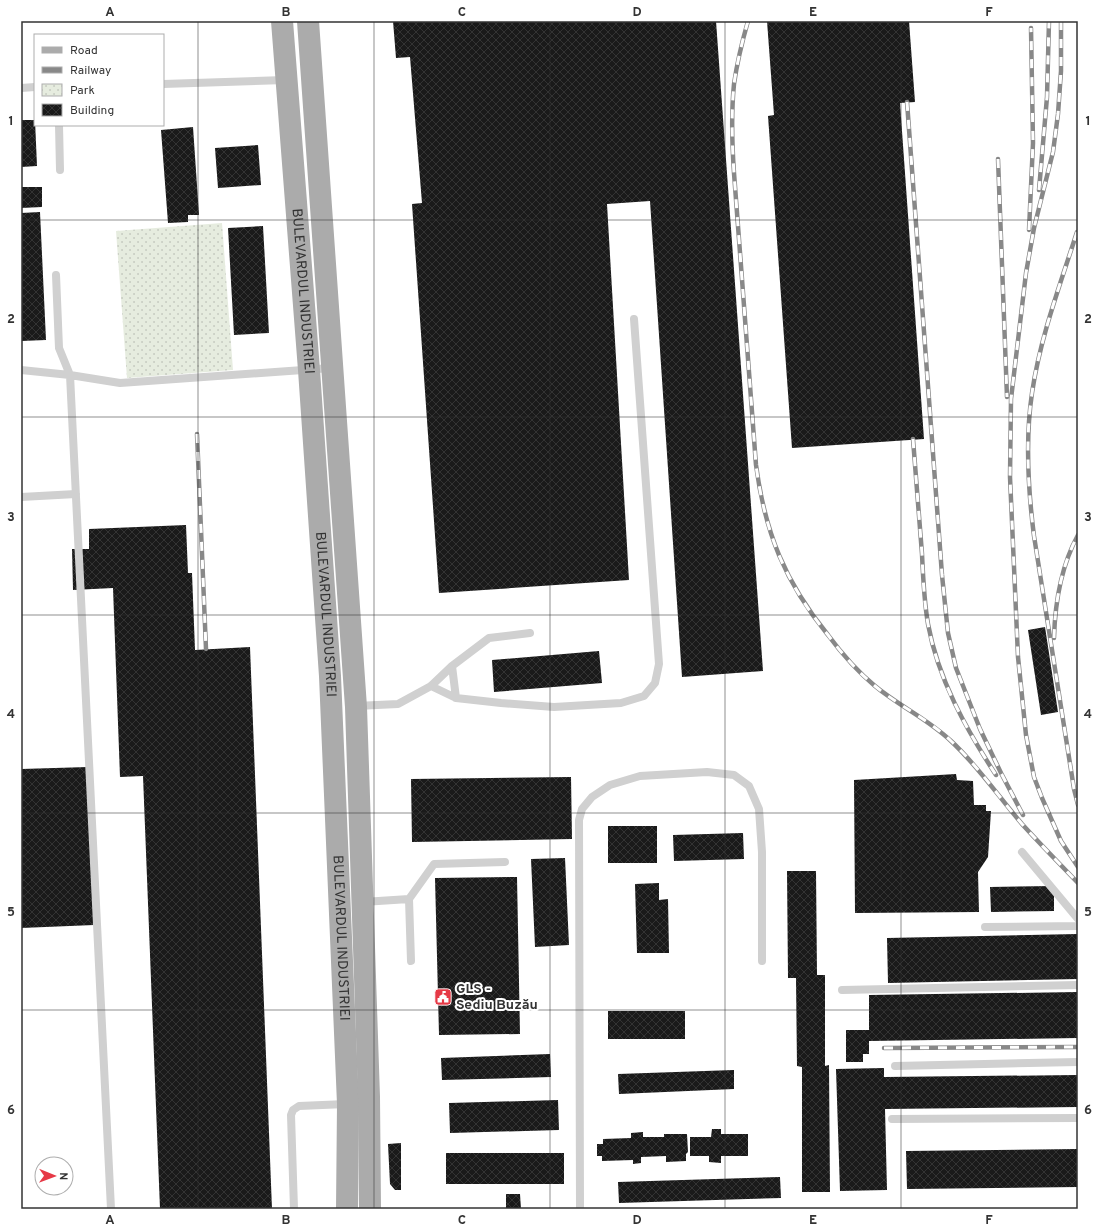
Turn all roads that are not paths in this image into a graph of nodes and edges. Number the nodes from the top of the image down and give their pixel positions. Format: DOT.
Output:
graph roads {
  1 [pos="282,21"];
  2 [pos="308,21"];
  3 [pos="286,80"];
  4 [pos="164,84"];
  5 [pos="21,88"];
  6 [pos="34,88"];
  7 [pos="59,126"];
  8 [pos="60,170"];
  9 [pos="56,275"];
  10 [pos="634,318"];
  11 [pos="332,368"];
  12 [pos="21,370"];
  13 [pos="309,370"];
  14 [pos="70,374"];
  15 [pos="76,494"];
  16 [pos="21,497"];
  17 [pos="530,633"];
  18 [pos="452,666"];
  19 [pos="431,686"];
  20 [pos="456,698"];
  21 [pos="356,706"];
  22 [pos="1022,852"];
  23 [pos="505,862"];
  24 [pos="409,899"];
  25 [pos="362,902"];
  26 [pos="1078,919"];
  27 [pos="1078,926"];
  28 [pos="985,927"];
  29 [pos="762,961"];
  30 [pos="410,962"];
  31 [pos="1078,985"];
  32 [pos="842,990"];
  33 [pos="1078,1062"];
  34 [pos="895,1066"];
  35 [pos="348,1104"];
  36 [pos="1078,1118"];
  37 [pos="892,1119"];
  38 [pos="111,1209"];
  39 [pos="294,1209"];
  40 [pos="347,1209"];
  41 [pos="370,1209"];
  42 [pos="580,1209"];
  1 -- 3 [label="main road, BULEVARDUL INDUSTRIEI"];
  2 -- 11 [label="main road, BULEVARDUL INDUSTRIEI"];
  3 -- 4 [label="lane"];
  3 -- 13 [label="main road, BULEVARDUL INDUSTRIEI"];
  5 -- 6 [label="lane"];
  7 -- 8 [label="lane"];
  9 -- 14 [label="lane"];
  10 -- 20 [label="lane"];
  11 -- 13 [label="lane"];
  11 -- 21 [label="main road, BULEVARDUL INDUSTRIEI"];
  12 -- 14 [label="lane"];
  13 -- 14 [label="lane"];
  13 -- 35 [label="main road, BULEVARDUL INDUSTRIEI"];
  14 -- 15 [label="lane"];
  15 -- 16 [label="lane"];
  15 -- 38 [label="lane"];
  17 -- 18 [label="lane"];
  18 -- 19 [label="lane"];
  18 -- 20 [label="lane"];
  19 -- 20 [label="lane"];
  19 -- 21 [label="lane"];
  21 -- 25 [label="main road, BULEVARDUL INDUSTRIEI"];
  22 -- 26 [label="lane"];
  23 -- 24 [label="lane"];
  24 -- 25 [label="lane"];
  24 -- 30 [label="lane"];
  25 -- 41 [label="main road, BULEVARDUL INDUSTRIEI"];
  27 -- 28 [label="lane"];
  29 -- 42 [label="lane"];
  31 -- 32 [label="lane"];
  33 -- 34 [label="lane"];
  35 -- 39 [label="lane"];
  35 -- 40 [label="main road, BULEVARDUL INDUSTRIEI"];
  36 -- 37 [label="lane"];
}
